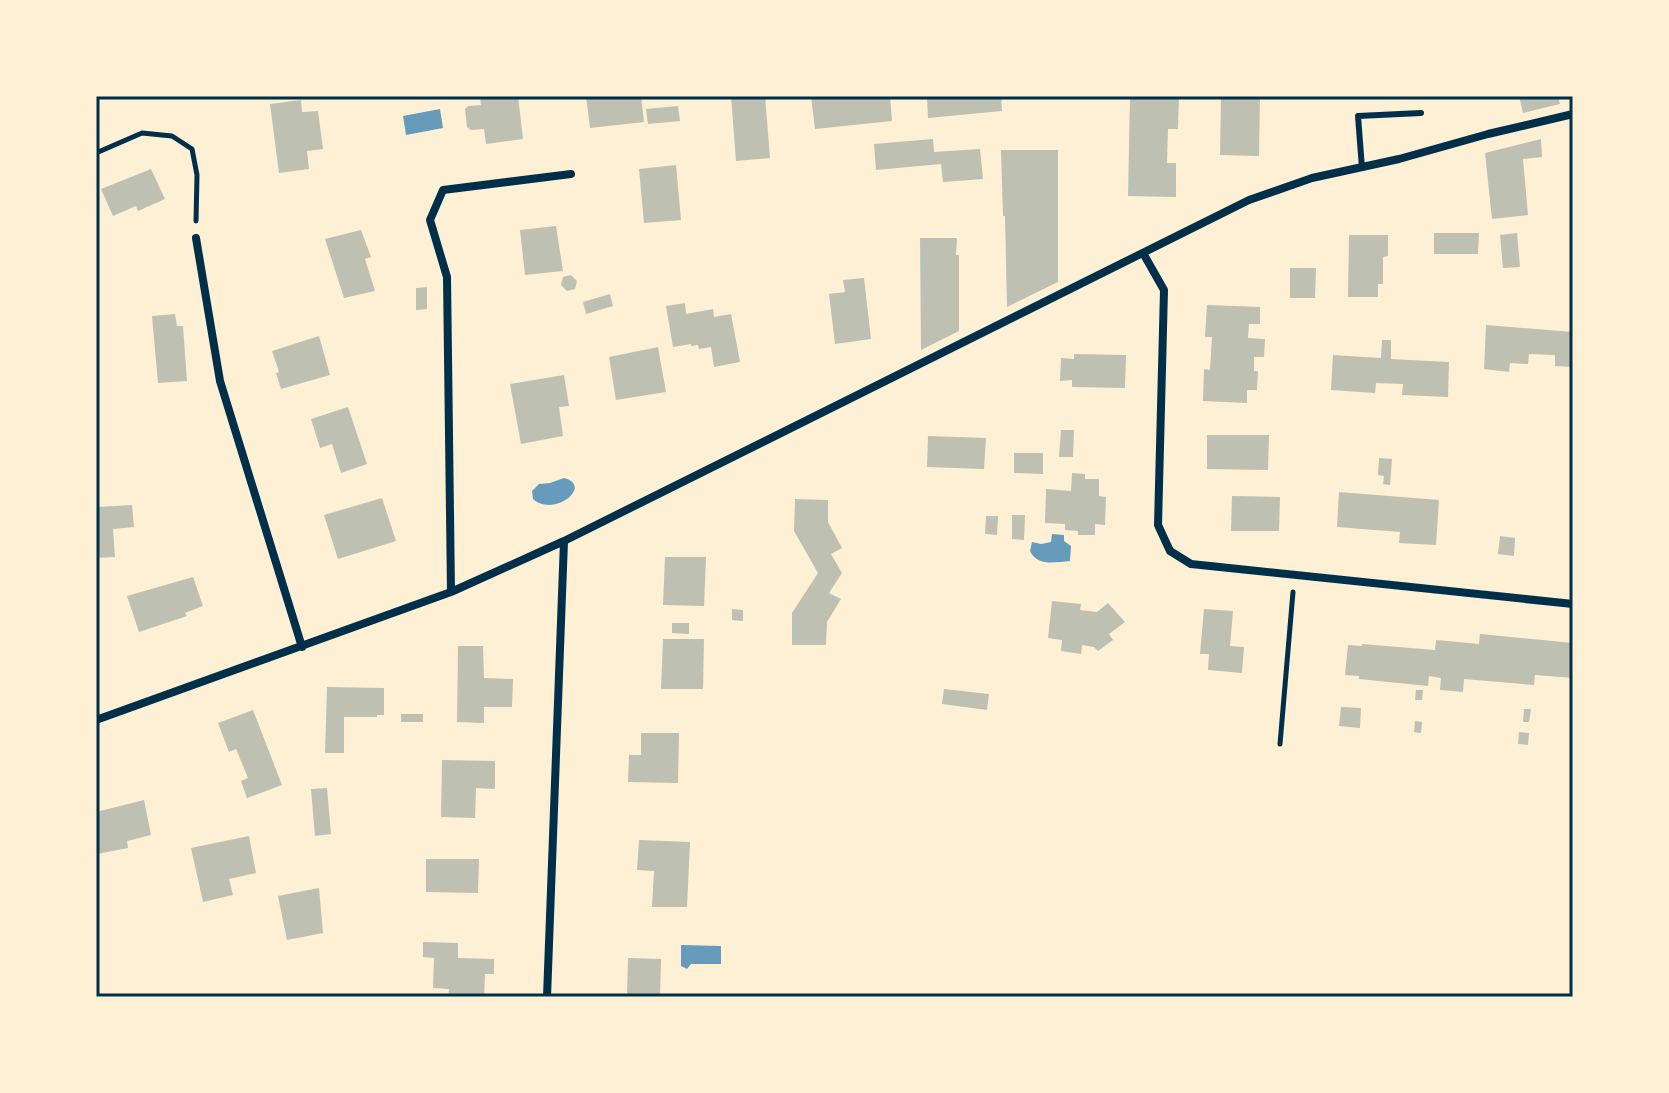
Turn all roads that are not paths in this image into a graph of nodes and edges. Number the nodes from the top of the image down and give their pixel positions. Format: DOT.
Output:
graph roads {
  1 [pos="1421,113"];
  2 [pos="1573,114"];
  3 [pos="1362,168"];
  4 [pos="571,174"];
  5 [pos="196,238"];
  6 [pos="1143,253"];
  7 [pos="564,541"];
  8 [pos="451,592"];
  9 [pos="1573,604"];
  10 [pos="302,647"];
  11 [pos="96,720"];
  12 [pos="547,997"];
  1 -- 3 [label="lane"];
  2 -- 3 [label="street"];
  3 -- 6 [label="street"];
  4 -- 8 [label="street"];
  5 -- 10 [label="street"];
  6 -- 7 [label="street"];
  6 -- 9 [label="street"];
  7 -- 8 [label="street"];
  7 -- 12 [label="street"];
  8 -- 10 [label="street"];
  10 -- 11 [label="street"];
}
